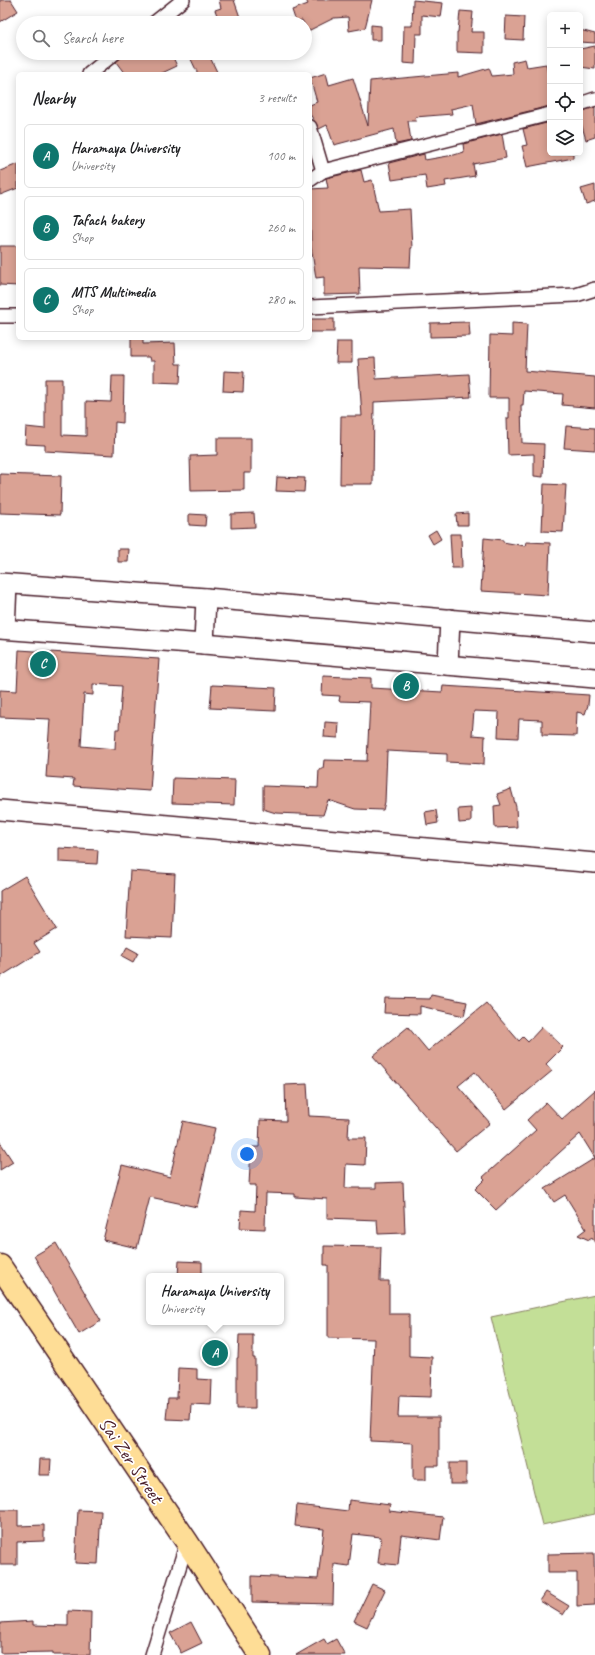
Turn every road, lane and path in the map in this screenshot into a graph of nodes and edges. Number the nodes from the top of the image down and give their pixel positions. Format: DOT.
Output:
graph roads {
  1 [pos="183,0"];
  2 [pos="163,16"];
  3 [pos="107,60"];
  4 [pos="92,72"];
  5 [pos="595,98"];
  6 [pos="583,103"];
  7 [pos="547,115"];
  8 [pos="312,134"];
  9 [pos="323,172"];
  10 [pos="312,179"];
  11 [pos="595,289"];
  12 [pos="312,306"];
  13 [pos="0,316"];
  14 [pos="16,316"];
  15 [pos="4,583"];
  16 [pos="206,598"];
  17 [pos="450,619"];
  18 [pos="2,629"];
  19 [pos="595,632"];
  20 [pos="204,644"];
  21 [pos="448,665"];
  22 [pos="595,678"];
  23 [pos="0,810"];
  24 [pos="595,862"];
  25 [pos="0,1266"];
  26 [pos="187,1542"];
  27 [pos="152,1655"];
  28 [pos="260,1655"];
  1 -- 2 [label="street"];
  3 -- 4 [label="street"];
  5 -- 6 [label="street"];
  7 -- 9 [label="street"];
  8 -- 9 [label="street"];
  9 -- 10 [label="street"];
  11 -- 12 [label="street"];
  13 -- 14 [label="street"];
  15 -- 16 [label="main road"];
  15 -- 18 [label="main road"];
  16 -- 17 [label="main road"];
  16 -- 20 [label="main road"];
  17 -- 19 [label="main road"];
  17 -- 21 [label="main road"];
  18 -- 20 [label="main road"];
  20 -- 21 [label="main road"];
  21 -- 22 [label="main road"];
  23 -- 24 [label="main road"];
  25 -- 26 [label="highway, Sai Zer Street"];
  26 -- 27 [label="street"];
  26 -- 28 [label="highway, Sai Zer Street"];
}
